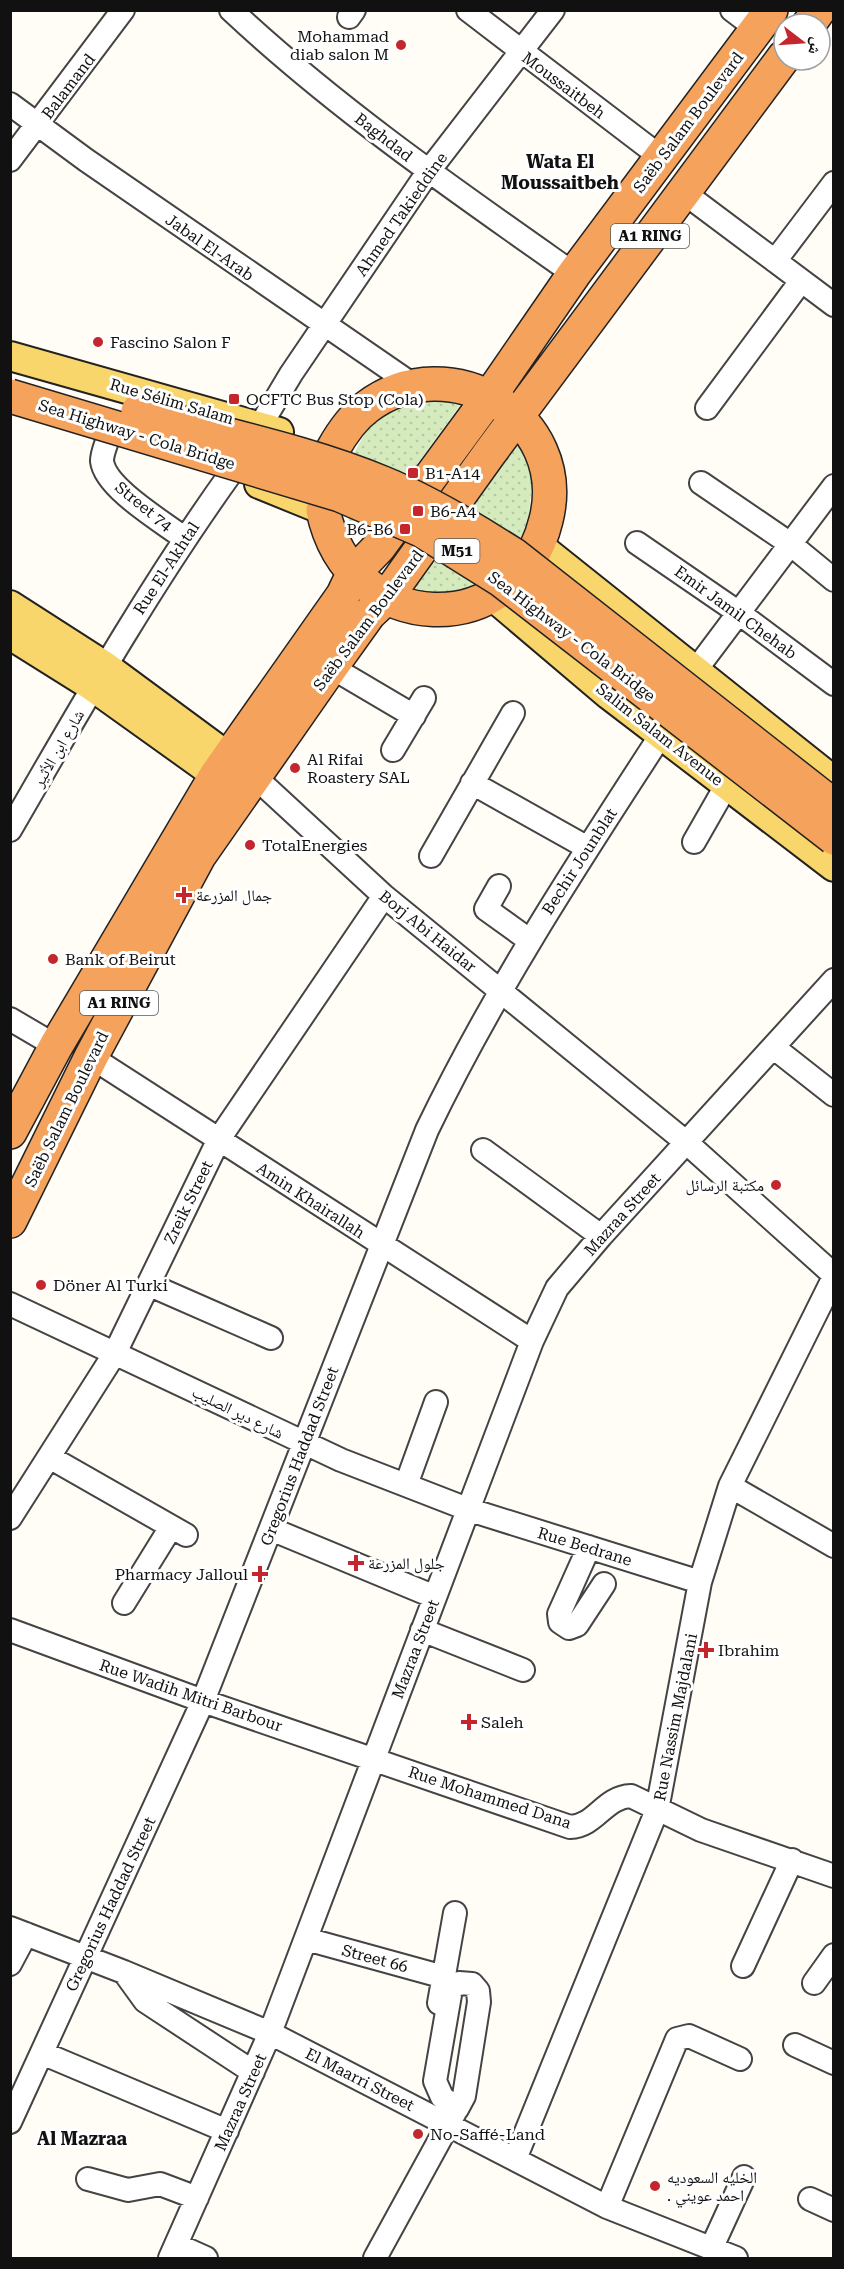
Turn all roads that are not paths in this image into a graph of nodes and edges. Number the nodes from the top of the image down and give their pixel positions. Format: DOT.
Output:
graph roads {
  1 [pos="123,10"];
  2 [pos="231,10"];
  3 [pos="468,10"];
  4 [pos="553,10"];
  5 [pos="753,17"];
  6 [pos="522,52"];
  7 [pos="773,72"];
  8 [pos="10,104"];
  9 [pos="37,126"];
  10 [pos="662,158"];
  11 [pos="10,160"];
  12 [pos="428,172"];
  13 [pos="834,183"];
  14 [pos="682,192"];
  15 [pos="775,261"];
  16 [pos="574,274"];
  17 [pos="801,280"];
  18 [pos="834,305"];
  19 [pos="324,325"];
  20 [pos="10,356"];
  21 [pos="10,374"];
  22 [pos="413,385"];
  23 [pos="10,396"];
  24 [pos="490,396"];
  25 [pos="10,407"];
  26 [pos="707,408"];
  27 [pos="516,416"];
  28 [pos="260,426"];
  29 [pos="108,438"];
  30 [pos="333,449"];
  31 [pos="231,473"];
  32 [pos="701,483"];
  33 [pos="834,486"];
  34 [pos="323,510"];
  35 [pos="184,538"];
  36 [pos="637,543"];
  37 [pos="789,543"];
  38 [pos="538,545"];
  39 [pos="353,574"];
  40 [pos="834,580"];
  41 [pos="491,595"];
  42 [pos="386,598"];
  43 [pos="10,605"];
  44 [pos="739,613"];
  45 [pos="10,635"];
  46 [pos="654,638"];
  47 [pos="331,667"];
  48 [pos="695,671"];
  49 [pos="99,676"];
  50 [pos="834,684"];
  51 [pos="609,695"];
  52 [pos="513,713"];
  53 [pos="661,735"];
  54 [pos="393,750"];
  55 [pos="236,776"];
  56 [pos="834,781"];
  57 [pos="472,783"];
  58 [pos="726,786"];
  59 [pos="834,806"];
  60 [pos="10,830"];
  61 [pos="834,838"];
  62 [pos="694,842"];
  63 [pos="588,848"];
  64 [pos="431,856"];
  65 [pos="834,867"];
  66 [pos="499,886"];
  67 [pos="384,896"];
  68 [pos="529,940"];
  69 [pos="831,988"];
  70 [pos="501,990"];
  71 [pos="10,1019"];
  72 [pos="56,1046"];
  73 [pos="773,1047"];
  74 [pos="91,1057"];
  75 [pos="834,1095"];
  76 [pos="10,1132"];
  77 [pos="219,1138"];
  78 [pos="687,1143"];
  79 [pos="483,1150"];
  80 [pos="10,1221"];
  81 [pos="601,1236"];
  82 [pos="381,1246"];
  83 [pos="834,1276"];
  84 [pos="150,1285"];
  85 [pos="10,1304"];
  86 [pos="271,1338"];
  87 [pos="532,1341"];
  88 [pos="115,1353"];
  89 [pos="436,1402"];
  90 [pos="303,1444"];
  91 [pos="51,1458"];
  92 [pos="406,1485"];
  93 [pos="730,1486"];
  94 [pos="18,1491"];
  95 [pos="470,1510"];
  96 [pos="10,1518"];
  97 [pos="271,1529"];
  98 [pos="834,1546"];
  99 [pos="589,1547"];
  100 [pos="700,1582"];
  101 [pos="604,1584"];
  102 [pos="435,1597"];
  103 [pos="124,1603"];
  104 [pos="10,1630"];
  105 [pos="422,1630"];
  106 [pos="524,1670"];
  107 [pos="203,1701"];
  108 [pos="373,1758"];
  109 [pos="657,1810"];
  110 [pos="792,1860"];
  111 [pos="834,1876"];
  112 [pos="455,1913"];
  113 [pos="18,1931"];
  114 [pos="306,1939"];
  115 [pos="834,1955"];
  116 [pos="85,1956"];
  117 [pos="10,1964"];
  118 [pos="743,1966"];
  119 [pos="124,1972"];
  120 [pos="444,1977"];
  121 [pos="814,1983"];
  122 [pos="270,2033"];
  123 [pos="795,2045"];
  124 [pos="42,2053"];
  125 [pos="740,2059"];
  126 [pos="834,2063"];
  127 [pos="254,2072"];
  128 [pos="420,2110"];
  129 [pos="453,2117"];
  130 [pos="10,2122"];
  131 [pos="227,2132"];
  132 [pos="515,2159"];
  133 [pos="744,2177"];
  134 [pos="88,2179"];
  135 [pos="197,2198"];
  136 [pos="810,2199"];
  137 [pos="607,2207"];
  138 [pos="834,2210"];
  139 [pos="711,2248"];
  140 [pos="173,2252"];
  141 [pos="206,2259"];
  142 [pos="375,2259"];
  143 [pos="736,2259"];
  1 -- 9 [label="street, Balamand"];
  2 -- 12 [label="street, Baghdad"];
  3 -- 6 [label="street, Moussaitbeh"];
  4 -- 6 [label="street, Ahmed Takieddine"];
  5 -- 10 [label="highway, Saëb Salam Boulevard / A1 RING"];
  6 -- 10 [label="street, Moussaitbeh"];
  6 -- 12 [label="street, Ahmed Takieddine"];
  7 -- 14 [label="highway, Saëb Salam Boulevard / A1 RING"];
  8 -- 9 [label="street, Jabal El-Arab"];
  9 -- 11 [label="street, Balamand"];
  9 -- 19 [label="street, Jabal El-Arab"];
  10 -- 16 [label="highway, Saëb Salam Boulevard / A1 RING"];
  12 -- 16 [label="street, Baghdad"];
  12 -- 19 [label="street, Ahmed Takieddine"];
  13 -- 15 [label="street"];
  14 -- 15 [label="street"];
  14 -- 27 [label="highway, Saëb Salam Boulevard / A1 RING"];
  15 -- 17 [label="street"];
  16 -- 24 [label="highway, Saëb Salam Boulevard / A1 RING"];
  17 -- 18 [label="street"];
  17 -- 26 [label="street"];
  19 -- 22 [label="street, Jabal El-Arab"];
  19 -- 28 [label="street, Ahmed Takieddine"];
  20 -- 28 [label="main road, Rue Sélim Salam"];
  21 -- 59 [label="highway, Sea Highway - Cola Bridge / M51, bridge"];
  22 -- 24 [label="highway"];
  22 -- 30 [label="highway"];
  23 -- 61 [label="highway, Sea Highway - Cola Bridge / M51, bridge"];
  24 -- 27 [label="highway"];
  24 -- 39 [label="highway, Saëb Salam Boulevard / A1 RING"];
  25 -- 29 [label="main road"];
  27 -- 38 [label="highway"];
  27 -- 42 [label="highway, Saëb Salam Boulevard / A1 RING"];
  28 -- 30 [label="main road, Rue Sélim Salam"];
  29 -- 31 [label="main road"];
  29 -- 35 [label="street, Street 74"];
  30 -- 34 [label="main road"];
  31 -- 34 [label="main road"];
  31 -- 35 [label="street, Rue El-Akhtal"];
  32 -- 37 [label="street"];
  33 -- 37 [label="street"];
  34 -- 39 [label="highway"];
  35 -- 49 [label="street, Rue El-Akhtal"];
  36 -- 44 [label="street, Emir Jamil Chehab"];
  37 -- 40 [label="street"];
  37 -- 44 [label="street"];
  38 -- 41 [label="highway"];
  38 -- 46 [label="main road"];
  39 -- 42 [label="highway"];
  39 -- 55 [label="highway, Saëb Salam Boulevard / A1 RING"];
  41 -- 42 [label="highway"];
  41 -- 51 [label="main road, Salim Salam Avenue"];
  42 -- 47 [label="highway, Saëb Salam Boulevard / A1 RING"];
  43 -- 49 [label="main road, Borj Abi Haidar"];
  44 -- 48 [label="street"];
  44 -- 50 [label="street, Emir Jamil Chehab"];
  45 -- 49 [label="main road, Borj Abi Haidar"];
  46 -- 48 [label="main road"];
  46 -- 51 [label="main road"];
  47 -- 54 [label="street"];
  47 -- 55 [label="highway, Saëb Salam Boulevard / A1 RING"];
  48 -- 56 [label="main road"];
  49 -- 55 [label="main road, Borj Abi Haidar"];
  49 -- 60 [label="street, شارع ابن الأثير"];
  51 -- 53 [label="main road, Salim Salam Avenue"];
  52 -- 57 [label="street"];
  53 -- 58 [label="main road, Salim Salam Avenue"];
  53 -- 63 [label="street, Bechir Jounblat"];
  55 -- 67 [label="street, Borj Abi Haidar"];
  55 -- 72 [label="highway, Saëb Salam Boulevard / A1 RING"];
  55 -- 74 [label="highway, Saëb Salam Boulevard / A1 RING"];
  57 -- 63 [label="street"];
  57 -- 64 [label="street"];
  58 -- 62 [label="street"];
  58 -- 65 [label="main road, Salim Salam Avenue"];
  63 -- 68 [label="street, Bechir Jounblat"];
  66 -- 68 [label="street"];
  67 -- 70 [label="street, Borj Abi Haidar"];
  67 -- 77 [label="street, Zreik Street"];
  68 -- 70 [label="street, Bechir Jounblat"];
  69 -- 73 [label="street, Mazraa Street"];
  70 -- 78 [label="street, Borj Abi Haidar"];
  70 -- 82 [label="street, Gregorius Haddad Street"];
  71 -- 72 [label="street"];
  72 -- 76 [label="highway, Saëb Salam Boulevard / A1 RING"];
  73 -- 75 [label="street"];
  73 -- 78 [label="street, Mazraa Street"];
  74 -- 77 [label="street, Amin Khairallah"];
  74 -- 80 [label="highway, Saëb Salam Boulevard / A1 RING"];
  77 -- 82 [label="street, Amin Khairallah"];
  77 -- 84 [label="street, Zreik Street"];
  78 -- 81 [label="street, Mazraa Street"];
  78 -- 83 [label="street, Borj Abi Haidar"];
  79 -- 81 [label="street"];
  81 -- 87 [label="street, Mazraa Street"];
  82 -- 87 [label="street, Amin Khairallah"];
  82 -- 90 [label="street, Gregorius Haddad Street"];
  83 -- 93 [label="street, Rue Nassim Majdalani"];
  84 -- 86 [label="street"];
  84 -- 88 [label="street, Zreik Street"];
  85 -- 88 [label="street, شارع دير الصليب"];
  87 -- 95 [label="street, Mazraa Street"];
  88 -- 90 [label="street, شارع دير الصليب"];
  88 -- 91 [label="street, Zreik Street"];
  89 -- 92 [label="street"];
  90 -- 92 [label="street, شارع دير الصليب"];
  90 -- 97 [label="street, Gregorius Haddad Street"];
  91 -- 94 [label="street, Zreik Street"];
  91 -- 103 [label="street"];
  92 -- 95 [label="street, شارع دير الصليب"];
  93 -- 98 [label="street"];
  93 -- 100 [label="street, Rue Nassim Majdalani"];
  94 -- 96 [label="street, Zreik Street"];
  95 -- 99 [label="street, Rue Bedrane"];
  95 -- 102 [label="street, Mazraa Street"];
  97 -- 102 [label="street"];
  97 -- 107 [label="street, Gregorius Haddad Street"];
  99 -- 100 [label="street, Rue Bedrane"];
  99 -- 101 [label="street"];
  100 -- 109 [label="street, Rue Nassim Majdalani"];
  102 -- 105 [label="street, Mazraa Street"];
  104 -- 107 [label="street, Rue Wadih Mitri Barbour"];
  105 -- 106 [label="street"];
  105 -- 108 [label="street, Mazraa Street"];
  107 -- 108 [label="street, Rue Wadih Mitri Barbour"];
  107 -- 116 [label="street, Gregorius Haddad Street"];
  108 -- 109 [label="street, Rue Mohammed Dana"];
  108 -- 114 [label="street, Mazraa Street"];
  109 -- 110 [label="street, Rue Mohammed Dana"];
  109 -- 132 [label="street, Rue Nassim Majdalani"];
  110 -- 111 [label="street, Rue Mohammed Dana"];
  110 -- 118 [label="street"];
  112 -- 120 [label="street"];
  113 -- 116 [label="street, El Maarri Street"];
  113 -- 117 [label="street"];
  114 -- 120 [label="street, Street 66"];
  114 -- 122 [label="street, Mazraa Street"];
  115 -- 121 [label="street"];
  116 -- 119 [label="street, El Maarri Street"];
  116 -- 124 [label="street, Gregorius Haddad Street"];
  119 -- 122 [label="street, El Maarri Street"];
  119 -- 127 [label="street"];
  120 -- 128 [label="street"];
  122 -- 127 [label="street, Mazraa Street"];
  122 -- 128 [label="street, El Maarri Street"];
  123 -- 126 [label="street"];
  124 -- 130 [label="street, Gregorius Haddad Street"];
  124 -- 131 [label="street"];
  125 -- 137 [label="street"];
  127 -- 131 [label="street, Mazraa Street"];
  128 -- 129 [label="street, El Maarri Street"];
  129 -- 129 [label="street"];
  129 -- 132 [label="street, El Maarri Street"];
  129 -- 142 [label="street"];
  131 -- 135 [label="street, Mazraa Street"];
  132 -- 137 [label="street, El Maarri Street"];
  133 -- 139 [label="street"];
  134 -- 135 [label="street"];
  135 -- 140 [label="street, Mazraa Street"];
  136 -- 138 [label="street"];
  137 -- 139 [label="street, El Maarri Street"];
  139 -- 143 [label="street, El Maarri Street"];
  140 -- 141 [label="street"];
}
